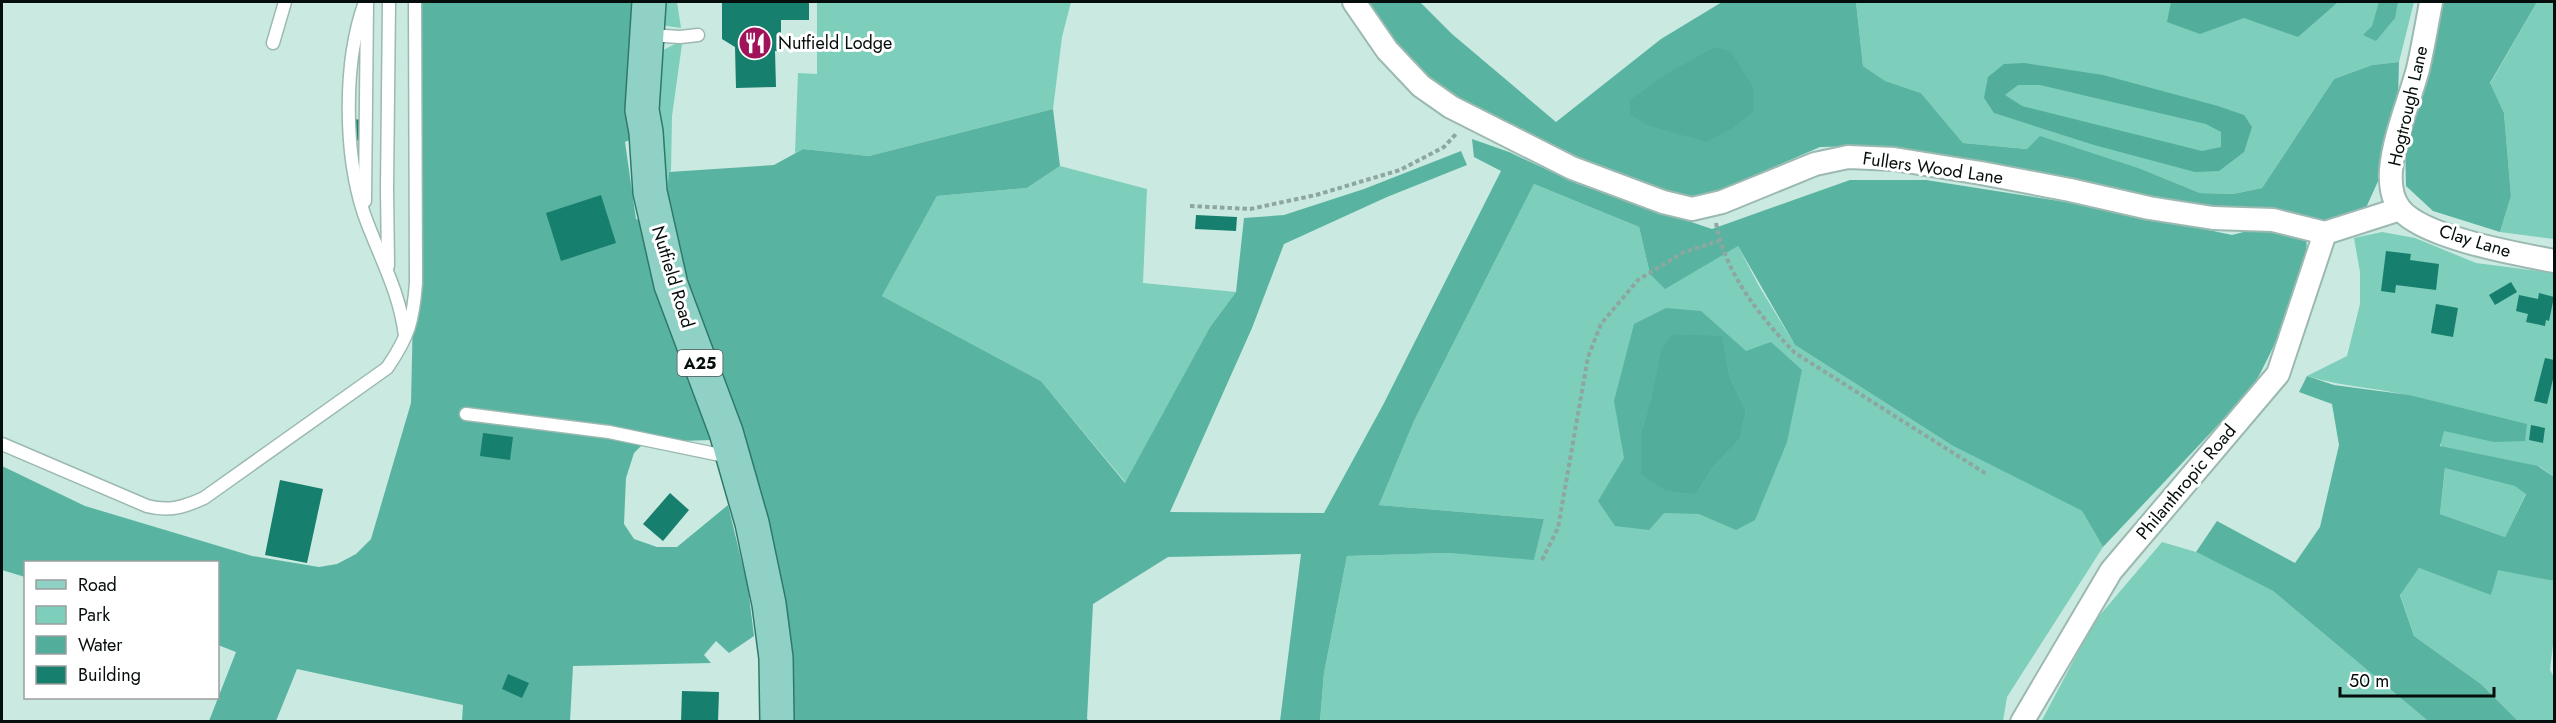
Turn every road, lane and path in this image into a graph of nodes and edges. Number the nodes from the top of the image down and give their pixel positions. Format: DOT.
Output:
graph roads {
  1 [pos="285,2"];
  2 [pos="366,2"];
  3 [pos="389,2"];
  4 [pos="415,2"];
  5 [pos="649,2"];
  6 [pos="1354,2"];
  7 [pos="2431,2"];
  8 [pos="646,35"];
  9 [pos="698,35"];
  10 [pos="273,43"];
  11 [pos="1471,117"];
  12 [pos="1713,204"];
  13 [pos="1190,206"];
  14 [pos="2400,209"];
  15 [pos="364,214"];
  16 [pos="2325,233"];
  17 [pos="1719,241"];
  18 [pos="2554,261"];
  19 [pos="389,273"];
  20 [pos="406,340"];
  21 [pos="466,414"];
  22 [pos="2,444"];
  23 [pos="734,458"];
  24 [pos="1988,475"];
  25 [pos="1542,560"];
  26 [pos="777,722"];
  27 [pos="2022,722"];
  1 -- 10 [label="lane"];
  2 -- 15 [label="lane"];
  2 -- 15 [label="lane"];
  3 -- 19 [label="lane"];
  4 -- 20 [label="lane"];
  5 -- 8 [label="main road, Nutfield Road / A25"];
  6 -- 11 [label="street, Fullers Wood Lane"];
  7 -- 14 [label="street, Hogtrough Lane"];
  8 -- 9 [label="lane"];
  8 -- 23 [label="main road, Nutfield Road / A25"];
  11 -- 12 [label="street, Fullers Wood Lane"];
  11 -- 13 [label="path"];
  12 -- 16 [label="street, Fullers Wood Lane"];
  12 -- 17 [label="path"];
  14 -- 16 [label="street"];
  14 -- 18 [label="street, Clay Lane"];
  15 -- 19 [label="lane"];
  16 -- 27 [label="street, Philanthropic Road"];
  17 -- 24 [label="path"];
  17 -- 25 [label="path"];
  19 -- 20 [label="lane"];
  20 -- 22 [label="lane"];
  21 -- 23 [label="lane"];
  23 -- 26 [label="main road, Nutfield Road / A25"];
}
